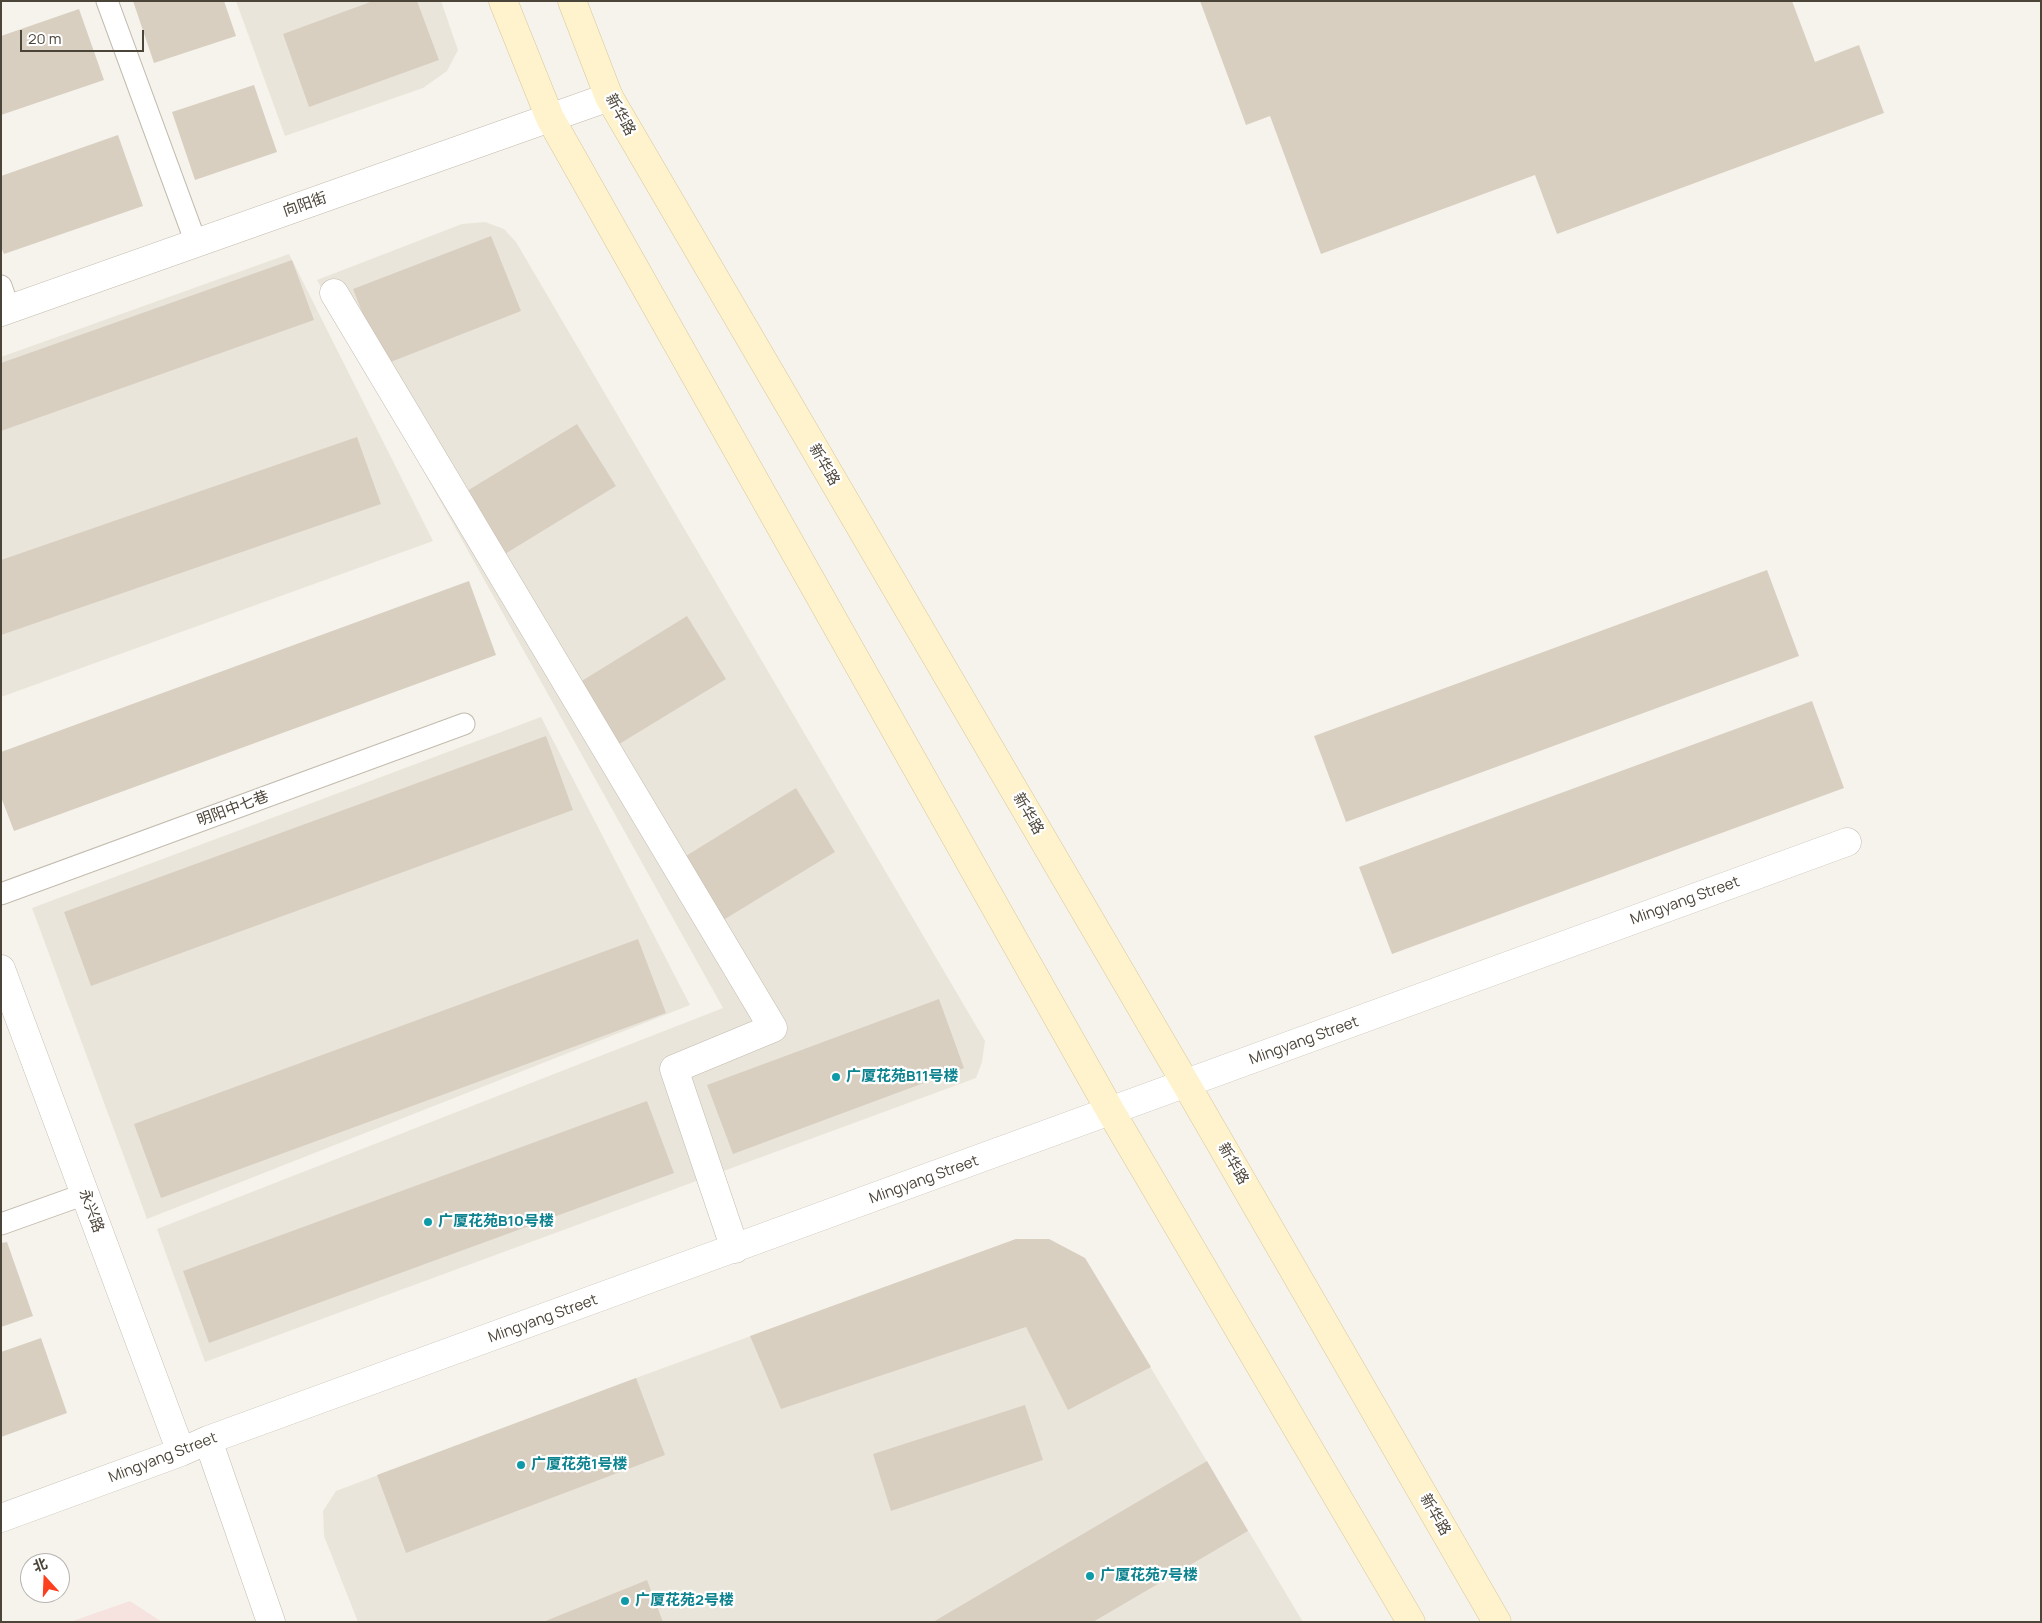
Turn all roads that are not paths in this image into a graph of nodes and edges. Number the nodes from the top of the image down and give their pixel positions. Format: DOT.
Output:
graph roads {
  1 [pos="107,1"];
  2 [pos="503,1"];
  3 [pos="572,1"];
  4 [pos="609,97"];
  5 [pos="550,118"];
  6 [pos="196,243"];
  7 [pos="334,293"];
  8 [pos="4,302"];
  9 [pos="464,724"];
  10 [pos="1847,842"];
  11 [pos="1,894"];
  12 [pos="1,969"];
  13 [pos="1186,1084"];
  14 [pos="1111,1112"];
  15 [pos="84,1194"];
  16 [pos="1,1224"];
  17 [pos="735,1249"];
  18 [pos="208,1440"];
  19 [pos="181,1452"];
  20 [pos="1,1518"];
  21 [pos="271,1622"];
  22 [pos="1411,1622"];
  23 [pos="1497,1622"];
  1 -- 6 [label="lane"];
  2 -- 5 [label="street"];
  3 -- 4 [label="street, 新华路"];
  4 -- 5 [label="street, 向阳街"];
  4 -- 13 [label="street, 新华路"];
  5 -- 6 [label="street, 向阳街"];
  5 -- 14 [label="street"];
  6 -- 8 [label="street, 向阳街"];
  7 -- 17 [label="street"];
  9 -- 11 [label="lane, 明阳中七巷"];
  10 -- 13 [label="street, Mingyang Street"];
  12 -- 15 [label="street, 永兴路"];
  13 -- 14 [label="street, Mingyang Street"];
  13 -- 23 [label="street, 新华路"];
  14 -- 17 [label="street, Mingyang Street"];
  14 -- 22 [label="street"];
  15 -- 16 [label="lane"];
  15 -- 19 [label="street, 永兴路"];
  17 -- 18 [label="street, Mingyang Street"];
  18 -- 19 [label="street, Mingyang Street"];
  18 -- 21 [label="street"];
  19 -- 20 [label="street, Mingyang Street"];
}
